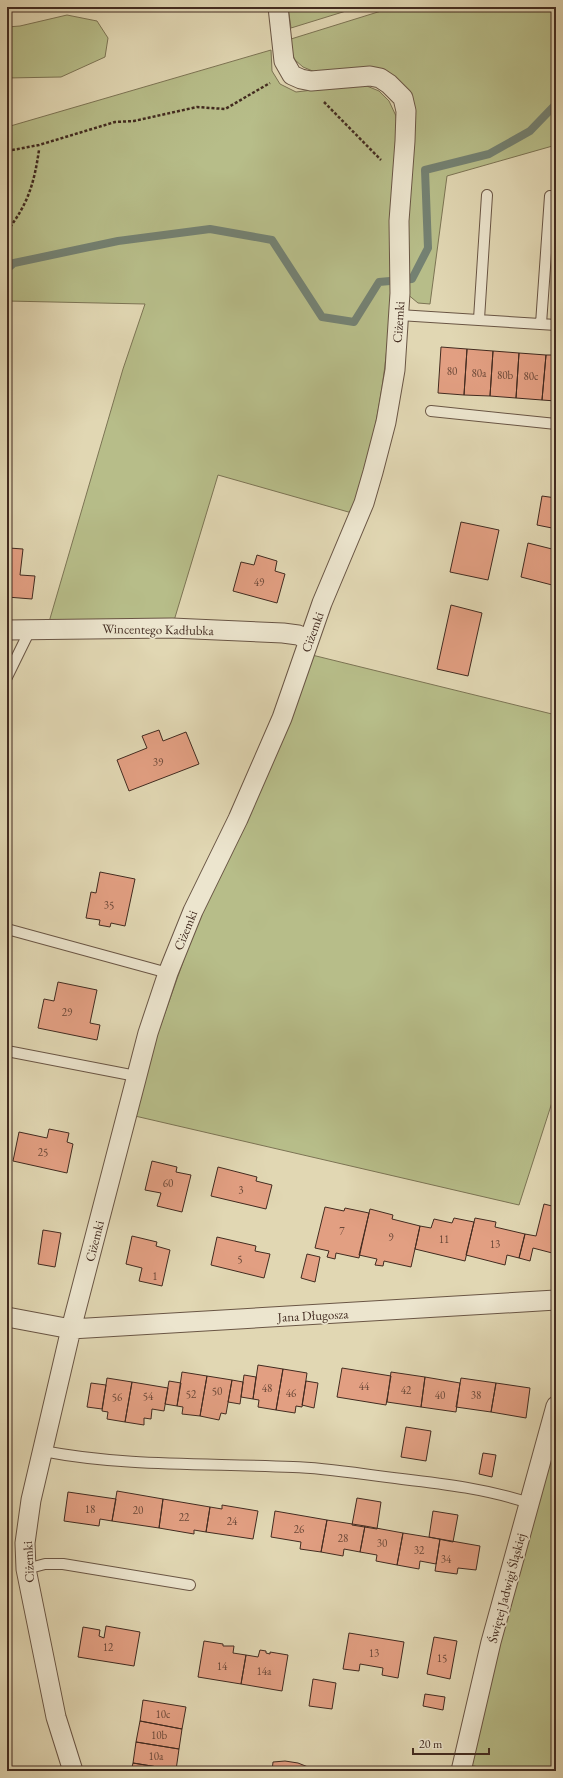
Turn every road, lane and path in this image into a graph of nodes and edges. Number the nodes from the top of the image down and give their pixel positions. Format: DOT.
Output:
graph roads {
  1 [pos="278,7"];
  2 [pos="294,74"];
  3 [pos="39,150"];
  4 [pos="7,151"];
  5 [pos="402,181"];
  6 [pos="487,196"];
  7 [pos="550,196"];
  8 [pos="7,231"];
  9 [pos="399,315"];
  10 [pos="479,319"];
  11 [pos="541,324"];
  12 [pos="556,325"];
  13 [pos="431,412"];
  14 [pos="556,424"];
  15 [pos="31,628"];
  16 [pos="7,630"];
  17 [pos="308,640"];
  18 [pos="7,677"];
  19 [pos="7,929"];
  20 [pos="168,974"];
  21 [pos="7,1051"];
  22 [pos="136,1076"];
  23 [pos="556,1300"];
  24 [pos="7,1317"];
  25 [pos="71,1329"];
  26 [pos="556,1406"];
  27 [pos="43,1451"];
  28 [pos="529,1503"];
  29 [pos="26,1569"];
  30 [pos="190,1585"];
  31 [pos="73,1771"];
  32 [pos="461,1771"];
  1 -- 2 [label="street"];
  2 -- 4 [label="path"];
  2 -- 5 [label="path"];
  2 -- 5 [label="street, Ciżemki"];
  3 -- 8 [label="path"];
  5 -- 9 [label="street, Ciżemki"];
  6 -- 10 [label="lane"];
  7 -- 11 [label="lane"];
  9 -- 10 [label="lane"];
  9 -- 17 [label="street, Ciżemki"];
  10 -- 11 [label="lane"];
  11 -- 12 [label="lane"];
  13 -- 14 [label="lane"];
  15 -- 16 [label="street, Wincentego Kadłubka"];
  15 -- 17 [label="street, Wincentego Kadłubka"];
  15 -- 18 [label="lane"];
  17 -- 20 [label="street, Ciżemki"];
  19 -- 20 [label="lane"];
  20 -- 22 [label="street, Ciżemki"];
  21 -- 22 [label="lane"];
  22 -- 25 [label="street, Ciżemki"];
  23 -- 25 [label="street, Jana Długosza"];
  24 -- 25 [label="street"];
  25 -- 27 [label="street, Ciżemki"];
  26 -- 28 [label="street, Świętej Jadwigi Śląskiej"];
  27 -- 28 [label="lane"];
  27 -- 29 [label="street, Ciżemki"];
  28 -- 32 [label="street, Świętej Jadwigi Śląskiej"];
  29 -- 30 [label="lane"];
  29 -- 31 [label="street, Ciżemki"];
}
